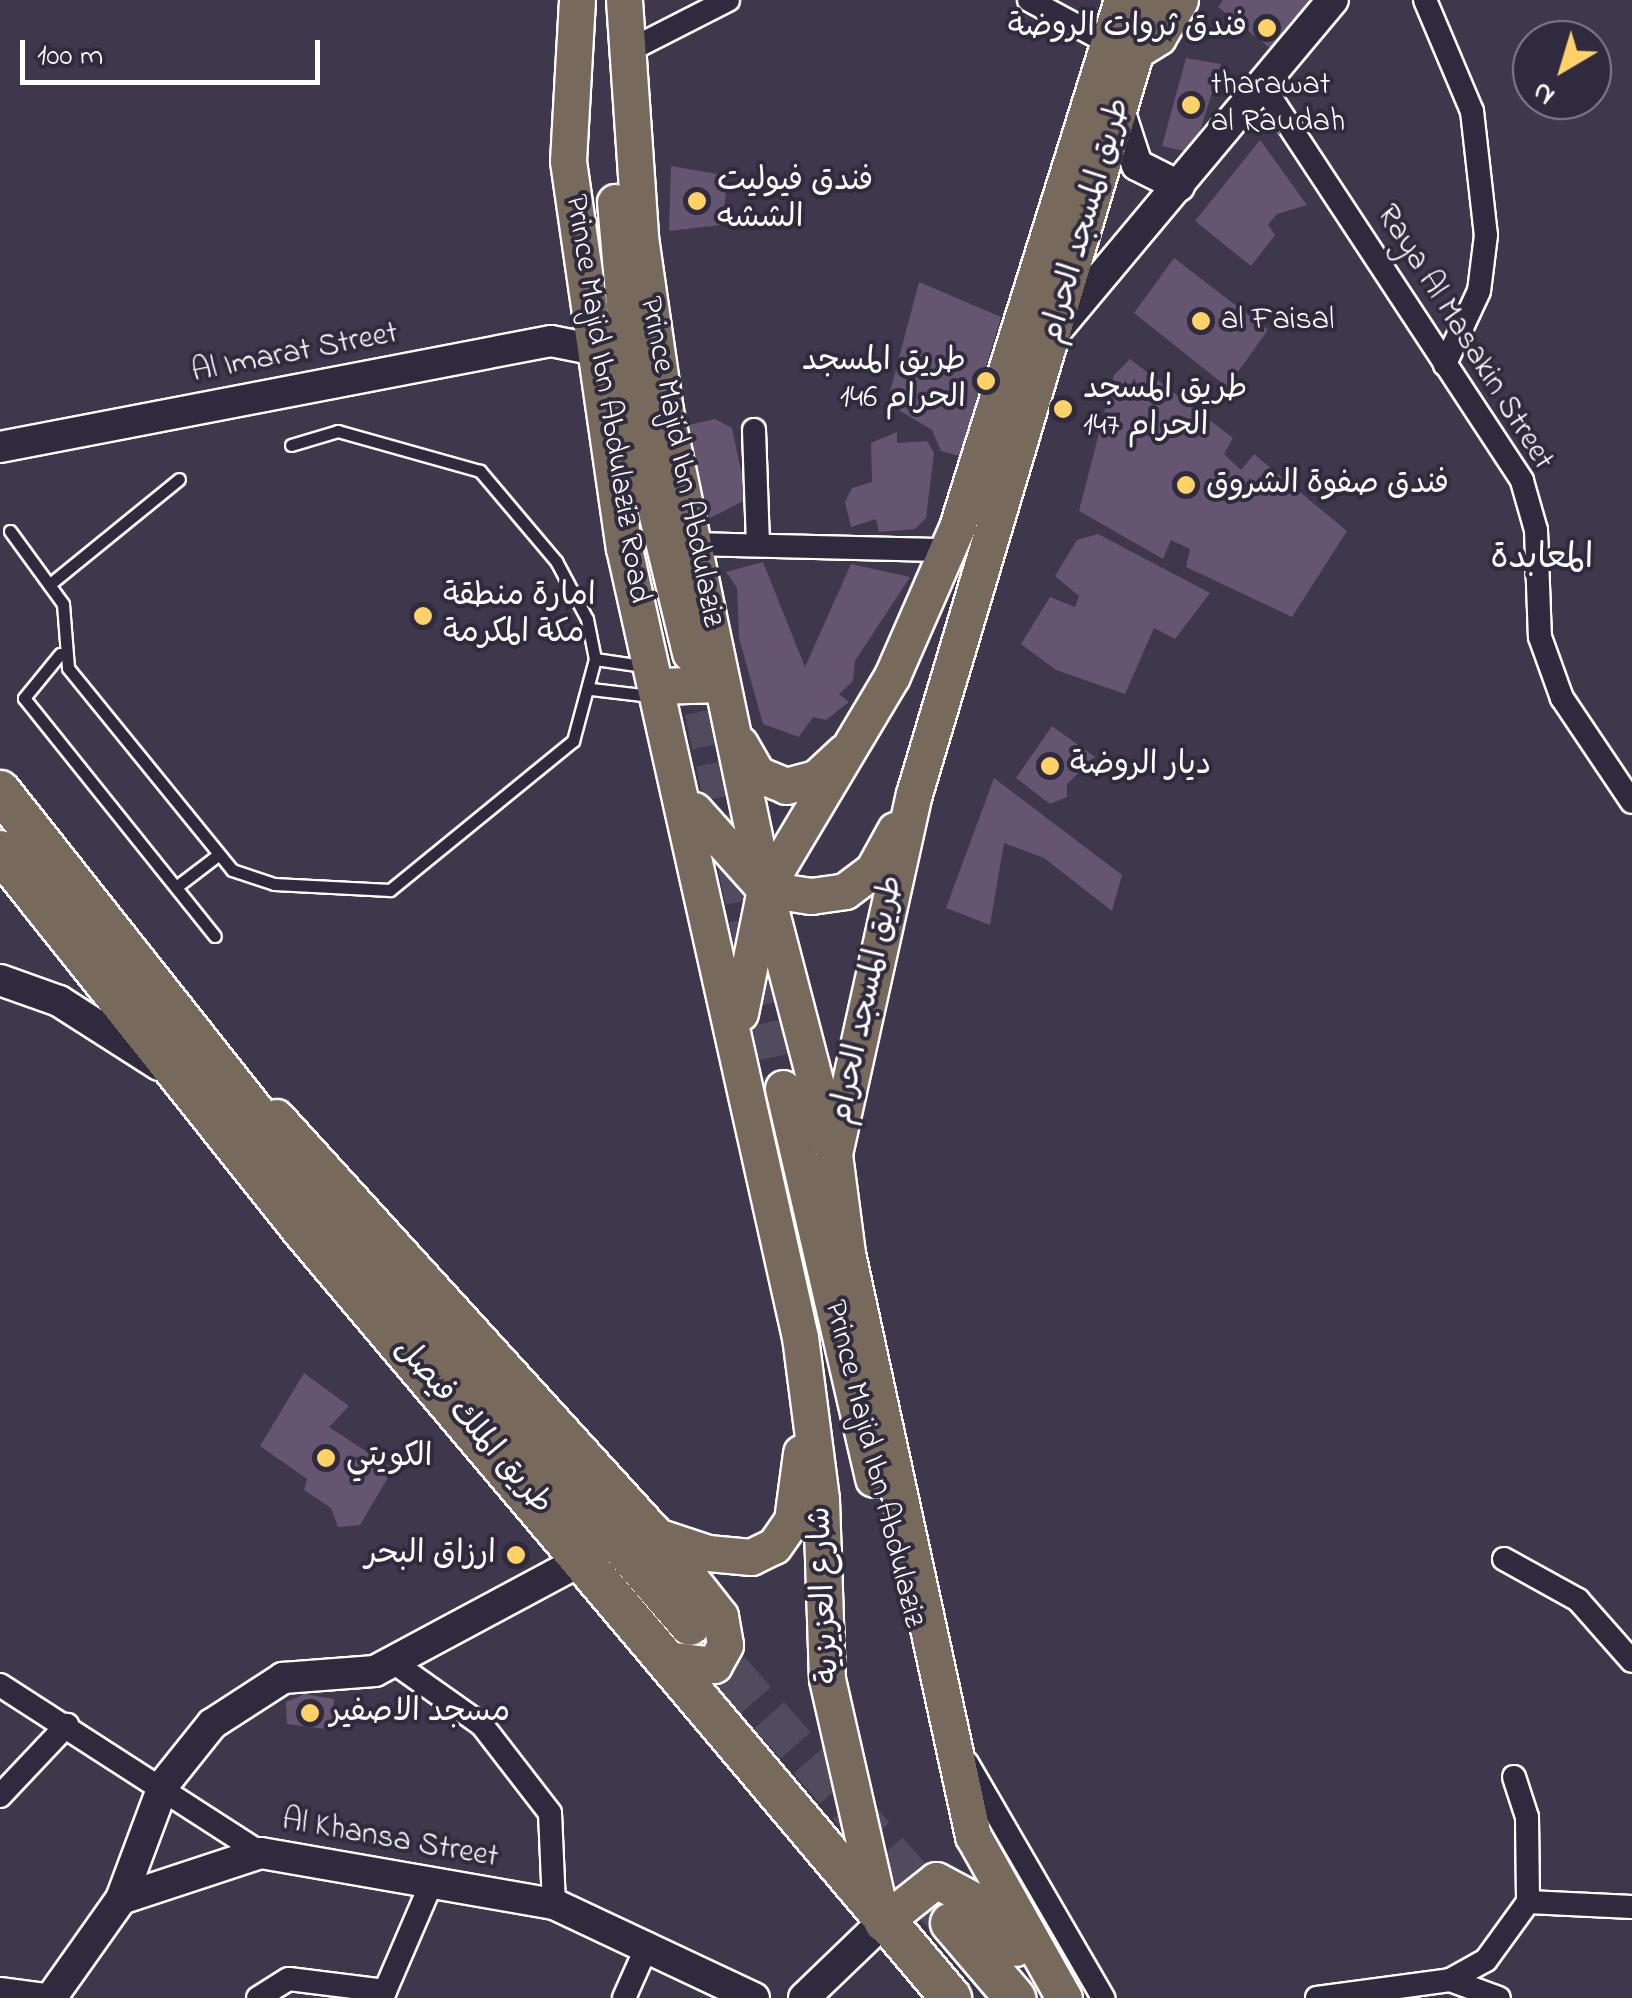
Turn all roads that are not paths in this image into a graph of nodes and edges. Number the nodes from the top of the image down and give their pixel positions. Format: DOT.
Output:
graph roads {
  1 [pos="577,0"];
  2 [pos="728,0"];
  3 [pos="1029,0"];
  4 [pos="1122,0"];
  5 [pos="1150,0"];
  6 [pos="1180,0"];
  7 [pos="1333,0"];
  8 [pos="1425,0"];
  9 [pos="626,27"];
  10 [pos="1122,47"];
  11 [pos="1263,86"];
  12 [pos="1119,110"];
  13 [pos="1178,186"];
  14 [pos="594,302"];
  15 [pos="1054,332"];
  16 [pos="550,341"];
  17 [pos="602,351"];
  18 [pos="1445,364"];
  19 [pos="754,430"];
  20 [pos="291,445"];
  21 [pos="0,446"];
  22 [pos="179,479"];
  23 [pos="10,531"];
  24 [pos="693,544"];
  25 [pos="758,546"];
  26 [pos="947,550"];
  27 [pos="50,584"];
  28 [pos="60,654"];
  29 [pos="690,654"];
  30 [pos="595,659"];
  31 [pos="656,683"];
  32 [pos="722,684"];
  33 [pos="590,688"];
  34 [pos="732,729"];
  35 [pos="855,743"];
  36 [pos="0,791"];
  37 [pos="682,792"];
  38 [pos="914,794"];
  39 [pos="1632,802"];
  40 [pos="0,851"];
  41 [pos="218,855"];
  42 [pos="176,886"];
  43 [pos="765,889"];
  44 [pos="215,936"];
  45 [pos="0,980"];
  46 [pos="737,1026"];
  47 [pos="203,1045"];
  48 [pos="186,1085"];
  49 [pos="782,1088"];
  50 [pos="834,1154"];
  51 [pos="800,1337"];
  52 [pos="657,1536"];
  53 [pos="584,1558"];
  54 [pos="1504,1559"];
  55 [pos="690,1626"];
  56 [pos="666,1659"];
  57 [pos="1632,1660"];
  58 [pos="393,1662"];
  59 [pos="0,1685"];
  60 [pos="67,1725"];
  61 [pos="951,1734"];
  62 [pos="1514,1777"];
  63 [pos="164,1784"];
  64 [pos="0,1796"];
  65 [pos="973,1836"];
  66 [pos="261,1853"];
  67 [pos="432,1882"];
  68 [pos="121,1899"];
  69 [pos="1528,1902"];
  70 [pos="554,1904"];
  71 [pos="1632,1907"];
  72 [pos="882,1923"];
  73 [pos="951,1923"];
  74 [pos="648,1944"];
  75 [pos="1450,1980"];
  76 [pos="0,1990"];
  77 [pos="1410,1991"];
  78 [pos="384,1994"];
  79 [pos="52,1997"];
  80 [pos="258,1998"];
  81 [pos="624,1998"];
  82 [pos="754,1998"];
  83 [pos="804,1998"];
  84 [pos="950,1998"];
  85 [pos="1015,1998"];
  86 [pos="1060,1998"];
  87 [pos="1103,1998"];
  88 [pos="1317,1998"];
  89 [pos="1499,1998"];
  1 -- 14 [label="main road, Prince Majid Ibn Abdulaziz Road"];
  2 -- 9 [label="street"];
  3 -- 10 [label="street"];
  4 -- 10 [label="main road, طريق المسجد الحرام"];
  5 -- 10 [label="main road, طريق المسجد الحرام"];
  6 -- 10 [label="main road"];
  7 -- 11 [label="street"];
  8 -- 18 [label="street"];
  9 -- 24 [label="main road, Prince Majid Ibn Abdulaziz"];
  9 -- 29 [label="main road, Prince Majid Ibn Abdulaziz"];
  10 -- 12 [label="main road, طريق المسجد الحرام"];
  10 -- 26 [label="main road, طريق المسجد الحرام"];
  11 -- 13 [label="street"];
  11 -- 18 [label="street, Raya Al Masakin Street"];
  12 -- 13 [label="street"];
  12 -- 15 [label="main road, طريق المسجد الحرام"];
  13 -- 15 [label="street"];
  14 -- 16 [label="street"];
  14 -- 17 [label="main road, Prince Majid Ibn Abdulaziz Road"];
  15 -- 38 [label="main road, طريق المسجد الحرام"];
  16 -- 17 [label="street, Al Imarat Street"];
  16 -- 21 [label="street, Al Imarat Street"];
  17 -- 31 [label="main road, Prince Majid Ibn Abdulaziz Road"];
  18 -- 39 [label="street, Raya Al Masakin Street"];
  19 -- 25 [label="street"];
  20 -- 30 [label="lane"];
  22 -- 27 [label="lane"];
  23 -- 27 [label="lane"];
  24 -- 25 [label="street"];
  24 -- 32 [label="main road, Prince Majid Ibn Abdulaziz"];
  25 -- 26 [label="street"];
  26 -- 35 [label="main road, طريق المسجد الحرام"];
  27 -- 28 [label="lane"];
  28 -- 41 [label="lane"];
  28 -- 42 [label="lane"];
  30 -- 31 [label="lane"];
  30 -- 33 [label="lane"];
  31 -- 32 [label="main road"];
  31 -- 33 [label="lane"];
  31 -- 37 [label="main road, Prince Majid Ibn Abdulaziz Road"];
  32 -- 34 [label="main road, Prince Majid Ibn Abdulaziz"];
  33 -- 41 [label="lane"];
  34 -- 35 [label="main road"];
  34 -- 43 [label="main road, Prince Majid Ibn Abdulaziz"];
  35 -- 43 [label="main road, طريق المسجد الحرام"];
  36 -- 47 [label="highway, طريق الملك فيصل"];
  37 -- 43 [label="main road"];
  37 -- 46 [label="main road, Prince Majid Ibn Abdulaziz Road"];
  38 -- 43 [label="main road"];
  38 -- 50 [label="main road, طريق المسجد الحرام"];
  40 -- 48 [label="highway, طريق الملك فيصل"];
  41 -- 42 [label="lane"];
  42 -- 44 [label="lane"];
  43 -- 46 [label="main road, طريق المسجد الحرام"];
  43 -- 50 [label="main road, Prince Majid Ibn Abdulaziz"];
  45 -- 48 [label="street"];
  46 -- 51 [label="main road, شارع العزيزية"];
  47 -- 52 [label="main road"];
  47 -- 55 [label="highway, طريق الملك فيصل"];
  48 -- 53 [label="highway, طريق الملك فيصل"];
  49 -- 65 [label="main road, Prince Majid Ibn Abdulaziz"];
  50 -- 61 [label="main road, طريق المسجد الحرام"];
  51 -- 52 [label="main road"];
  51 -- 72 [label="main road, شارع العزيزية"];
  52 -- 56 [label="main road"];
  53 -- 56 [label="highway, طريق الملك فيصل"];
  53 -- 58 [label="street"];
  54 -- 57 [label="street"];
  56 -- 72 [label="highway, طريق الملك فيصل"];
  58 -- 63 [label="street"];
  58 -- 70 [label="street"];
  59 -- 60 [label="street"];
  60 -- 63 [label="street"];
  60 -- 64 [label="street"];
  61 -- 65 [label="main road, طريق المسجد الحرام"];
  61 -- 87 [label="street"];
  62 -- 69 [label="street"];
  63 -- 66 [label="street"];
  63 -- 68 [label="street"];
  65 -- 86 [label="main road, طريق المسجد الحرام"];
  66 -- 67 [label="street, Al Khansa Street"];
  66 -- 68 [label="street, Al Khansa Street"];
  67 -- 70 [label="street, Al Khansa Street"];
  67 -- 78 [label="street"];
  68 -- 79 [label="street"];
  69 -- 71 [label="street"];
  69 -- 75 [label="street"];
  70 -- 74 [label="street, Al Khansa Street"];
  72 -- 83 [label="street"];
  72 -- 84 [label="highway, طريق الملك فيصل"];
  72 -- 86 [label="main road"];
  73 -- 85 [label="highway"];
  74 -- 81 [label="street"];
  74 -- 82 [label="street, Al Khansa Street"];
  75 -- 77 [label="street"];
  75 -- 89 [label="street"];
  76 -- 79 [label="street"];
  77 -- 88 [label="street"];
  78 -- 80 [label="street"];
}
